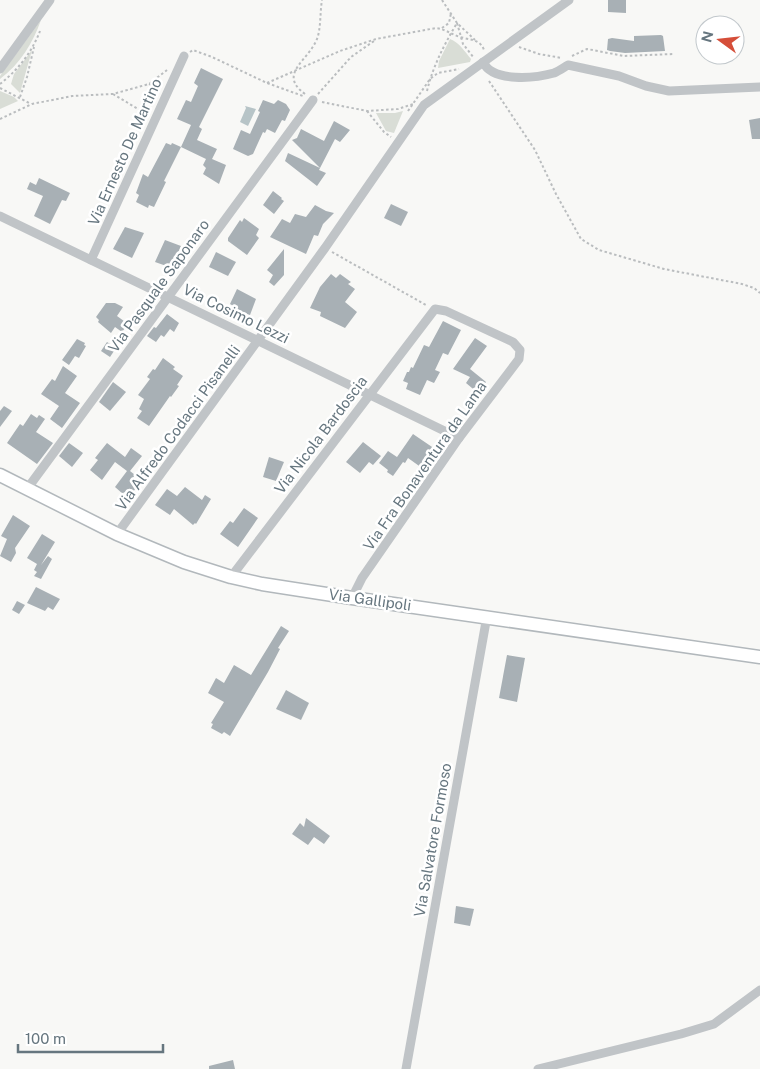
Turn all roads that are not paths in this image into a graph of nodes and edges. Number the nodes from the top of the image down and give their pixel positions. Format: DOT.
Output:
graph roads {
  1 [pos="50,0"];
  2 [pos="569,0"];
  3 [pos="184,56"];
  4 [pos="483,62"];
  5 [pos="0,69"];
  6 [pos="760,87"];
  7 [pos="313,100"];
  8 [pos="0,216"];
  9 [pos="91,260"];
  10 [pos="168,297"];
  11 [pos="259,340"];
  12 [pos="520,350"];
  13 [pos="369,394"];
  14 [pos="458,438"];
  15 [pos="0,475"];
  16 [pos="27,489"];
  17 [pos="117,534"];
  18 [pos="231,577"];
  19 [pos="352,598"];
  20 [pos="487,616"];
  21 [pos="760,657"];
  22 [pos="760,990"];
  23 [pos="406,1069"];
  24 [pos="538,1069"];
  1 -- 5 [label="street"];
  2 -- 4 [label="street, Via Alfredo Codacci Pisanelli"];
  3 -- 9 [label="street, Via Ernesto De Martino"];
  4 -- 6 [label="street"];
  4 -- 11 [label="street, Via Alfredo Codacci Pisanelli"];
  7 -- 10 [label="street, Via Pasquale Saponaro"];
  8 -- 9 [label="street, Via Cosimo Lezzi"];
  9 -- 10 [label="street, Via Cosimo Lezzi"];
  10 -- 11 [label="street, Via Cosimo Lezzi"];
  10 -- 16 [label="street, Via Pasquale Saponaro"];
  11 -- 13 [label="street, Via Cosimo Lezzi"];
  11 -- 17 [label="street, Via Alfredo Codacci Pisanelli"];
  12 -- 13 [label="street, Via Nicola Bardoscia"];
  12 -- 14 [label="street, Via Fra Bonaventura da Lama"];
  13 -- 14 [label="street, Via Cosimo Lezzi"];
  13 -- 18 [label="street, Via Nicola Bardoscia"];
  14 -- 19 [label="street, Via Fra Bonaventura da Lama"];
  15 -- 16 [label="main road, Via Gallipoli"];
  16 -- 17 [label="main road, Via Gallipoli"];
  17 -- 18 [label="main road, Via Gallipoli"];
  18 -- 19 [label="main road, Via Gallipoli"];
  19 -- 20 [label="main road, Via Gallipoli"];
  20 -- 21 [label="main road, Via Gallipoli"];
  20 -- 23 [label="street, Via Salvatore Formoso"];
  22 -- 24 [label="street"];
}
